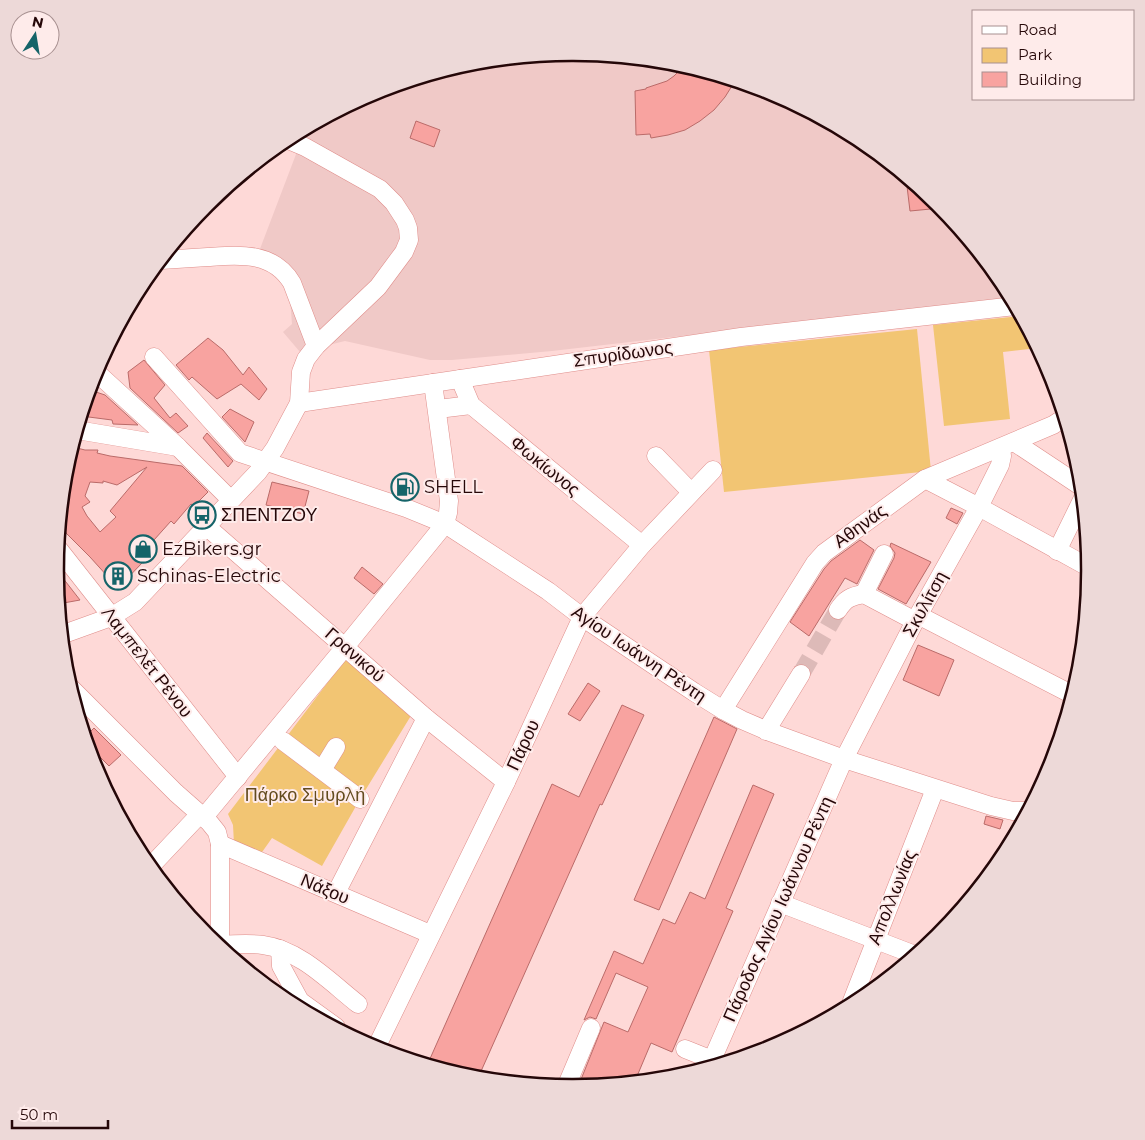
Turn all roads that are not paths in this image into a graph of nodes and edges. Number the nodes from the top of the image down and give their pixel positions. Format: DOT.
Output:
graph roads {
  1 [pos="296,143"];
  2 [pos="169,260"];
  3 [pos="1008,307"];
  4 [pos="316,346"];
  5 [pos="154,357"];
  6 [pos="101,377"];
  7 [pos="460,379"];
  8 [pos="433,383"];
  9 [pos="299,403"];
  10 [pos="471,405"];
  11 [pos="438,410"];
  12 [pos="1059,422"];
  13 [pos="83,431"];
  14 [pos="1008,445"];
  15 [pos="178,447"];
  16 [pos="656,456"];
  17 [pos="266,461"];
  18 [pos="713,470"];
  19 [pos="925,479"];
  20 [pos="1073,483"];
  21 [pos="691,492"];
  22 [pos="231,500"];
  23 [pos="979,507"];
  24 [pos="1077,509"];
  25 [pos="444,524"];
  26 [pos="206,526"];
  27 [pos="642,545"];
  28 [pos="1057,551"];
  29 [pos="884,554"];
  30 [pos="64,556"];
  31 [pos="1081,563"];
  32 [pos="864,594"];
  33 [pos="838,610"];
  34 [pos="112,617"];
  35 [pos="582,617"];
  36 [pos="916,618"];
  37 [pos="68,633"];
  38 [pos="345,647"];
  39 [pos="801,674"];
  40 [pos="1066,692"];
  41 [pos="80,698"];
  42 [pos="723,710"];
  43 [pos="426,718"];
  44 [pos="766,730"];
  45 [pos="283,741"];
  46 [pos="336,747"];
  47 [pos="844,759"];
  48 [pos="322,770"];
  49 [pos="238,776"];
  50 [pos="506,782"];
  51 [pos="935,789"];
  52 [pos="360,799"];
  53 [pos="1020,811"];
  54 [pos="202,816"];
  55 [pos="220,844"];
  56 [pos="155,862"];
  57 [pos="336,893"];
  58 [pos="780,902"];
  59 [pos="430,934"];
  60 [pos="220,936"];
  61 [pos="875,940"];
  62 [pos="230,945"];
  63 [pos="280,949"];
  64 [pos="908,952"];
  65 [pos="855,993"];
  66 [pos="299,999"];
  67 [pos="358,1004"];
  68 [pos="591,1028"];
  69 [pos="380,1041"];
  70 [pos="685,1049"];
  71 [pos="718,1057"];
  72 [pos="710,1059"];
  73 [pos="569,1079"];
  1 -- 4 [label="street"];
  2 -- 4 [label="street"];
  3 -- 7 [label="street, Σπυρίδωνος"];
  4 -- 9 [label="street"];
  5 -- 17 [label="street, Αγίου Ιωάννη Ρέντη"];
  6 -- 15 [label="street"];
  7 -- 8 [label="street, Σπυρίδωνος"];
  7 -- 10 [label="street, Φωκίωνος"];
  8 -- 9 [label="street, Σπυρίδωνος"];
  8 -- 11 [label="street"];
  9 -- 17 [label="street"];
  10 -- 11 [label="street"];
  10 -- 27 [label="street, Φωκίωνος"];
  11 -- 25 [label="street"];
  12 -- 14 [label="street, Αθηνάς"];
  13 -- 15 [label="street"];
  14 -- 19 [label="street, Αθηνάς"];
  14 -- 20 [label="street"];
  14 -- 23 [label="street, Σκυλίτση"];
  15 -- 22 [label="street"];
  16 -- 21 [label="street"];
  17 -- 22 [label="street"];
  17 -- 25 [label="street, Αγίου Ιωάννη Ρέντη"];
  18 -- 21 [label="street, Πάρου"];
  19 -- 23 [label="street"];
  19 -- 42 [label="street, Αθηνάς"];
  21 -- 27 [label="street, Πάρου"];
  22 -- 26 [label="street"];
  23 -- 28 [label="street"];
  23 -- 36 [label="street, Σκυλίτση"];
  24 -- 28 [label="street"];
  25 -- 35 [label="street, Αγίου Ιωάννη Ρέντη"];
  25 -- 38 [label="street"];
  26 -- 34 [label="street"];
  26 -- 38 [label="street, Γρανικού"];
  27 -- 35 [label="street, Πάρου"];
  28 -- 31 [label="street"];
  29 -- 32 [label="street"];
  30 -- 34 [label="street, Λαμπελέτ Ρένου"];
  32 -- 33 [label="street"];
  32 -- 36 [label="street"];
  34 -- 37 [label="street"];
  34 -- 49 [label="street, Λαμπελέτ Ρένου"];
  35 -- 42 [label="street, Αγίου Ιωάννη Ρέντη"];
  35 -- 50 [label="street, Πάρου"];
  36 -- 40 [label="street"];
  36 -- 47 [label="street, Σκυλίτση"];
  38 -- 43 [label="street, Γρανικού"];
  38 -- 49 [label="street"];
  39 -- 44 [label="street"];
  41 -- 54 [label="street"];
  42 -- 44 [label="street, Αγίου Ιωάννη Ρέντη"];
  43 -- 50 [label="street, Γρανικού"];
  43 -- 57 [label="street"];
  44 -- 47 [label="street, Αγίου Ιωάννη Ρέντη"];
  45 -- 48 [label="street"];
  46 -- 48 [label="street"];
  47 -- 51 [label="street, Αγίου Ιωάννη Ρέντη"];
  47 -- 58 [label="street, Πάροδος Αγίου Ιωάννου Ρέντη"];
  48 -- 52 [label="street"];
  49 -- 54 [label="street"];
  50 -- 59 [label="street, Πάρου"];
  51 -- 53 [label="street, Αγίου Ιωάννη Ρέντη"];
  51 -- 61 [label="street, Απολλωνίας"];
  54 -- 55 [label="street"];
  54 -- 56 [label="street"];
  55 -- 57 [label="street, Νάξου"];
  55 -- 60 [label="street"];
  57 -- 59 [label="street, Νάξου"];
  58 -- 61 [label="street"];
  58 -- 71 [label="street, Πάροδος Αγίου Ιωάννου Ρέντη"];
  59 -- 69 [label="street, Πάρου"];
  61 -- 64 [label="street"];
  61 -- 65 [label="street, Απολλωνίας"];
  62 -- 63 [label="street"];
  63 -- 66 [label="street"];
  63 -- 67 [label="street"];
  68 -- 73 [label="street"];
  70 -- 72 [label="street"];
}
